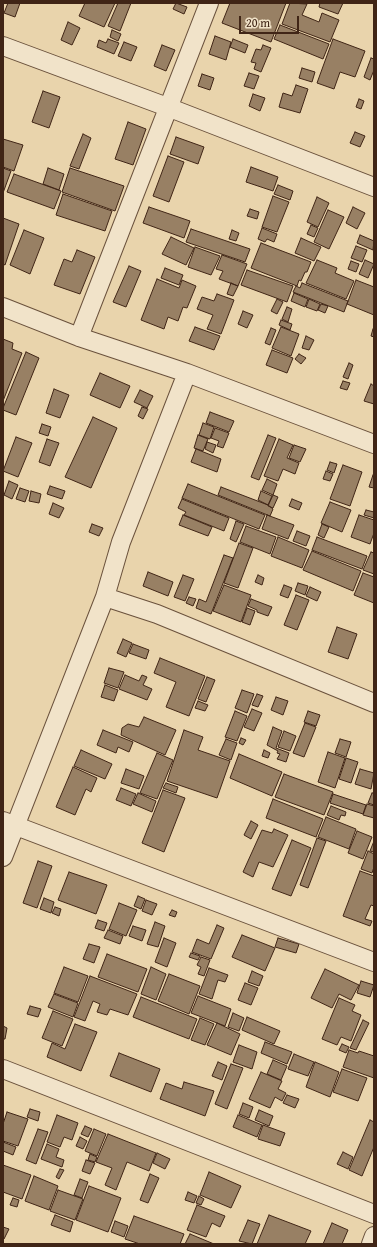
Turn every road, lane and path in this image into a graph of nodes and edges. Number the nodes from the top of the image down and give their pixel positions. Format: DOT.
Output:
graph roads {
  1 [pos="209,3"];
  2 [pos="3,46"];
  3 [pos="170,108"];
  4 [pos="374,187"];
  5 [pos="3,307"];
  6 [pos="80,337"];
  7 [pos="187,373"];
  8 [pos="374,444"];
  9 [pos="105,597"];
  10 [pos="374,703"];
  11 [pos="9,824"];
  12 [pos="3,858"];
  13 [pos="374,962"];
  14 [pos="3,1069"];
  15 [pos="374,1214"];
  16 [pos="374,1236"];
  17 [pos="371,1244"];
  1 -- 3 [label="street"];
  2 -- 3 [label="street"];
  3 -- 4 [label="street"];
  3 -- 6 [label="street"];
  5 -- 6 [label="street"];
  6 -- 7 [label="street"];
  7 -- 8 [label="street"];
  7 -- 9 [label="street"];
  9 -- 10 [label="street"];
  9 -- 11 [label="street"];
  11 -- 12 [label="street"];
  11 -- 13 [label="street"];
  14 -- 15 [label="street"];
  16 -- 17 [label="street"];
}
